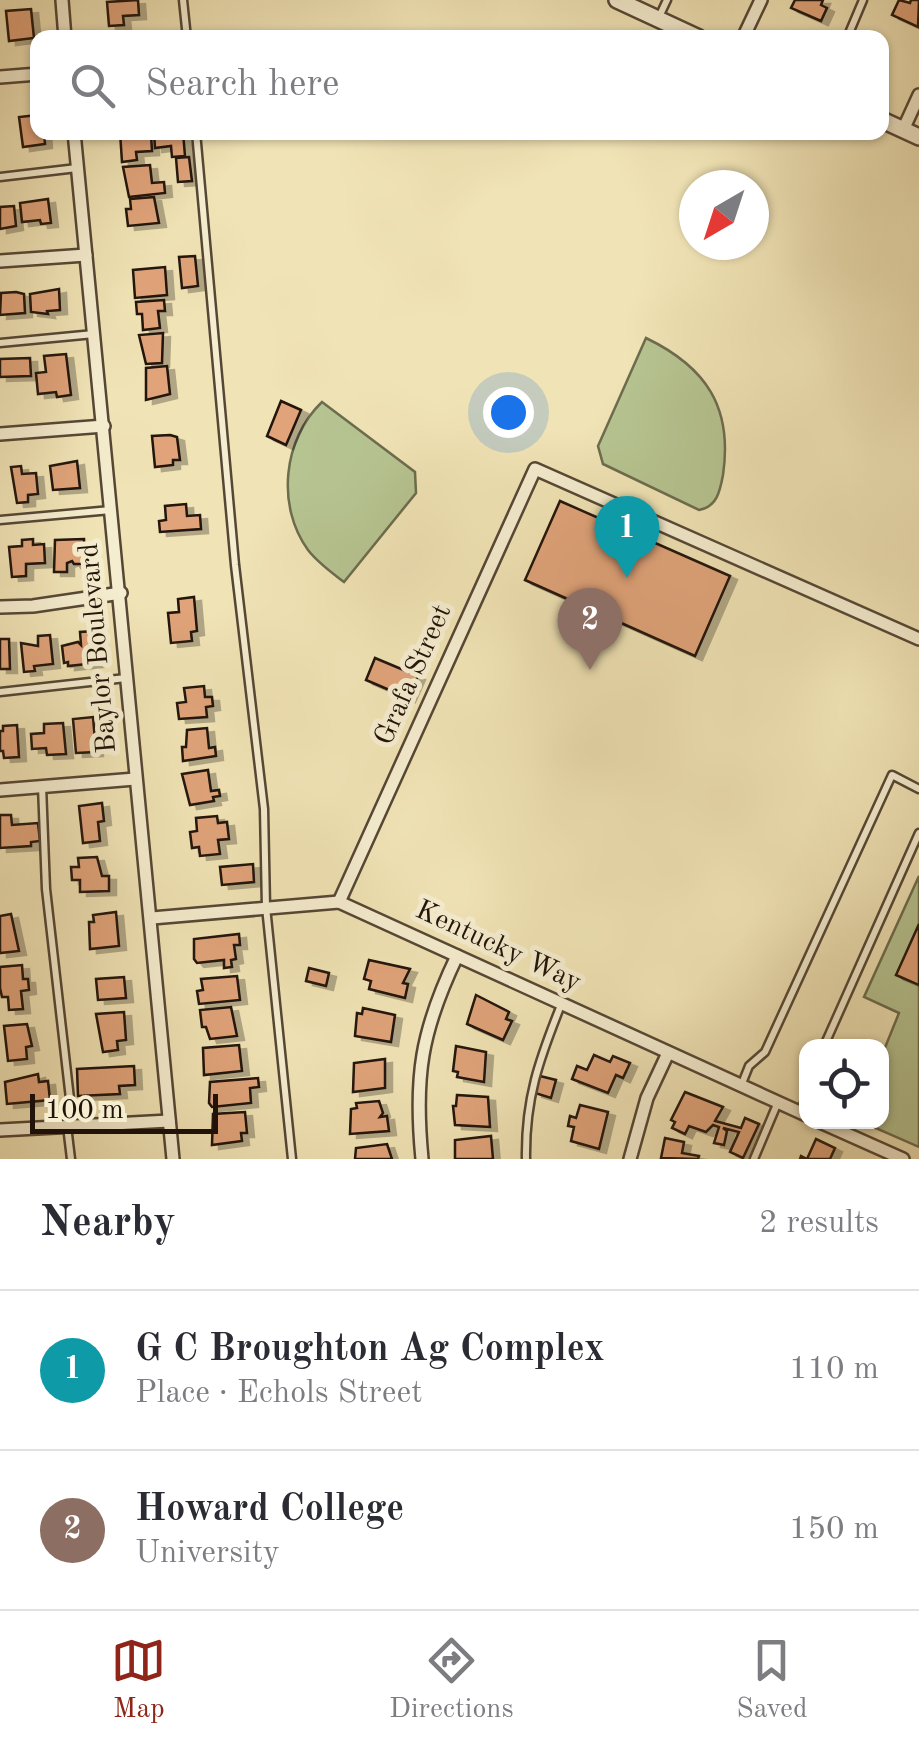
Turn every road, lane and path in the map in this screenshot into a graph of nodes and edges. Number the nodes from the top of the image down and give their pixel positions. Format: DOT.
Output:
graph roads {
  1 [pos="62,0"];
  2 [pos="183,0"];
  3 [pos="617,0"];
  4 [pos="667,0"];
  5 [pos="761,0"];
  6 [pos="864,0"];
  7 [pos="658,19"];
  8 [pos="64,30"];
  9 [pos="186,30"];
  10 [pos="682,30"];
  11 [pos="747,30"];
  12 [pos="850,30"];
  13 [pos="30,75"];
  14 [pos="0,77"];
  15 [pos="919,94"];
  16 [pos="911,133"];
  17 [pos="75,140"];
  18 [pos="197,140"];
  19 [pos="78,168"];
  20 [pos="0,177"];
  21 [pos="86,255"];
  22 [pos="0,260"];
  23 [pos="95,334"];
  24 [pos="0,344"];
  25 [pos="104,426"];
  26 [pos="0,434"];
  27 [pos="112,510"];
  28 [pos="0,520"];
  29 [pos="121,593"];
  30 [pos="0,607"];
  31 [pos="919,639"];
  32 [pos="127,678"];
  33 [pos="0,692"];
  34 [pos="135,779"];
  35 [pos="42,786"];
  36 [pos="919,788"];
  37 [pos="0,790"];
  38 [pos="919,834"];
  39 [pos="338,902"];
  40 [pos="266,907"];
  41 [pos="152,918"];
  42 [pos="457,956"];
  43 [pos="562,1004"];
  44 [pos="827,1039"];
  45 [pos="668,1052"];
  46 [pos="741,1086"];
  47 [pos="778,1102"];
  48 [pos="799,1112"];
  49 [pos="168,1120"];
  50 [pos="70,1126"];
  51 [pos="832,1129"];
  52 [pos="0,1130"];
  53 [pos="877,1154"];
  54 [pos="70,1159"];
  55 [pos="173,1159"];
  56 [pos="292,1159"];
  57 [pos="422,1159"];
  58 [pos="526,1159"];
  59 [pos="630,1159"];
  60 [pos="754,1159"];
  61 [pos="903,1159"];
  1 -- 8 [label="street"];
  2 -- 9 [label="lane"];
  3 -- 7 [label="street"];
  4 -- 7 [label="lane"];
  5 -- 11 [label="street"];
  6 -- 12 [label="lane"];
  7 -- 10 [label="street"];
  13 -- 14 [label="street"];
  15 -- 16 [label="street"];
  17 -- 19 [label="street, Baylor Boulevard"];
  18 -- 40 [label="lane"];
  19 -- 20 [label="lane"];
  19 -- 21 [label="street, Baylor Boulevard"];
  21 -- 22 [label="street"];
  21 -- 23 [label="street, Baylor Boulevard"];
  23 -- 24 [label="lane"];
  23 -- 25 [label="street, Baylor Boulevard"];
  25 -- 26 [label="street"];
  25 -- 27 [label="street, Baylor Boulevard"];
  27 -- 28 [label="lane"];
  27 -- 29 [label="street, Baylor Boulevard"];
  29 -- 30 [label="street"];
  29 -- 32 [label="street, Baylor Boulevard"];
  31 -- 39 [label="street, Grafa Street"];
  32 -- 33 [label="lane"];
  32 -- 34 [label="street, Baylor Boulevard"];
  34 -- 35 [label="street"];
  34 -- 41 [label="street, Baylor Boulevard"];
  35 -- 37 [label="street"];
  35 -- 50 [label="lane"];
  36 -- 46 [label="lane"];
  38 -- 44 [label="lane"];
  39 -- 40 [label="street, Kentucky Way"];
  39 -- 42 [label="street, Kentucky Way"];
  40 -- 41 [label="street, Kentucky Way"];
  40 -- 56 [label="lane"];
  41 -- 49 [label="street, Baylor Boulevard"];
  42 -- 43 [label="street, Kentucky Way"];
  42 -- 57 [label="street"];
  43 -- 45 [label="street, Kentucky Way"];
  43 -- 58 [label="lane"];
  45 -- 46 [label="street, Kentucky Way"];
  45 -- 59 [label="street"];
  46 -- 47 [label="street, Kentucky Way"];
  47 -- 48 [label="street, Kentucky Way"];
  47 -- 60 [label="lane"];
  49 -- 50 [label="street"];
  49 -- 55 [label="street, Baylor Boulevard"];
  50 -- 52 [label="street"];
  50 -- 54 [label="lane"];
  51 -- 53 [label="street"];
  53 -- 61 [label="street"];
}
